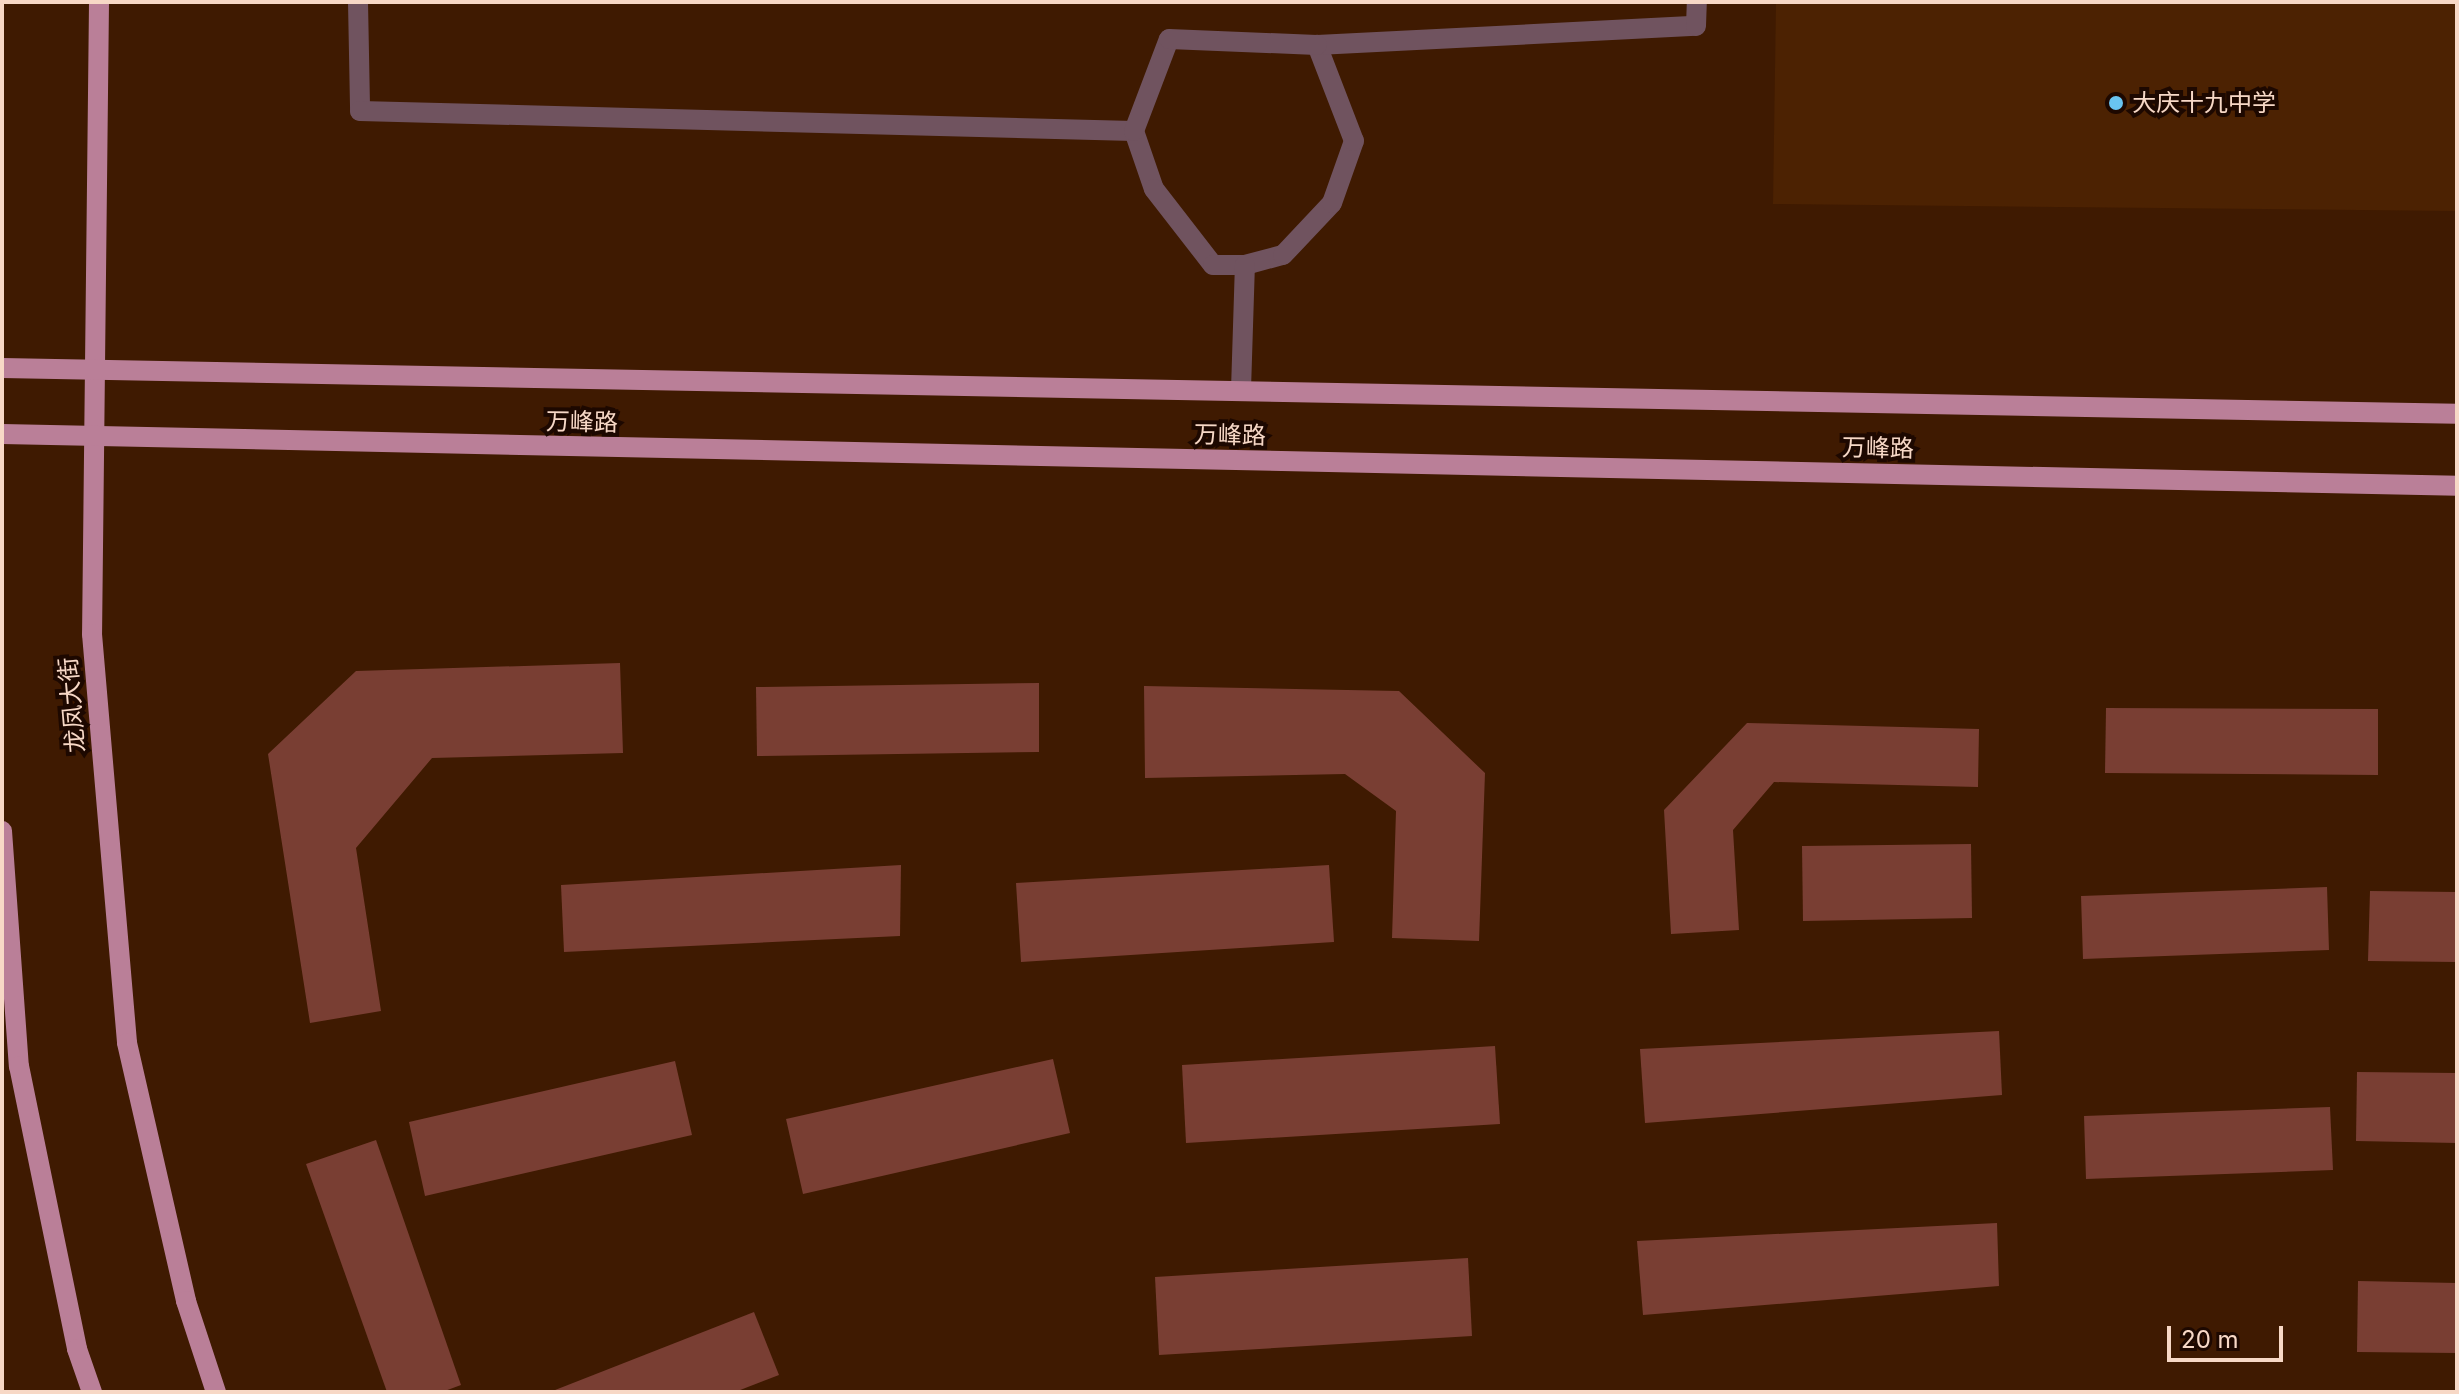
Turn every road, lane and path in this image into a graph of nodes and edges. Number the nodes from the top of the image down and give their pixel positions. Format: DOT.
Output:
graph roads {
  1 [pos="99,2"];
  2 [pos="358,2"];
  3 [pos="1697,2"];
  4 [pos="1317,45"];
  5 [pos="1134,131"];
  6 [pos="1245,265"];
  7 [pos="92,367"];
  8 [pos="2,368"];
  9 [pos="1241,390"];
  10 [pos="2457,414"];
  11 [pos="2,434"];
  12 [pos="93,438"];
  13 [pos="2457,486"];
  14 [pos="2,831"];
  15 [pos="92,1392"];
  16 [pos="216,1392"];
  1 -- 7 [label="main road, 龙凤大街"];
  2 -- 5 [label="lane"];
  3 -- 4 [label="lane"];
  4 -- 5 [label="lane"];
  4 -- 6 [label="lane"];
  5 -- 6 [label="lane"];
  6 -- 9 [label="lane"];
  7 -- 8 [label="main road, 万峰路"];
  7 -- 9 [label="main road, 万峰路"];
  7 -- 12 [label="main road, 龙凤大街"];
  9 -- 10 [label="main road, 万峰路"];
  11 -- 12 [label="main road, 万峰路"];
  12 -- 13 [label="main road, 万峰路"];
  12 -- 16 [label="main road, 龙凤大街"];
  14 -- 15 [label="main road"];
}
